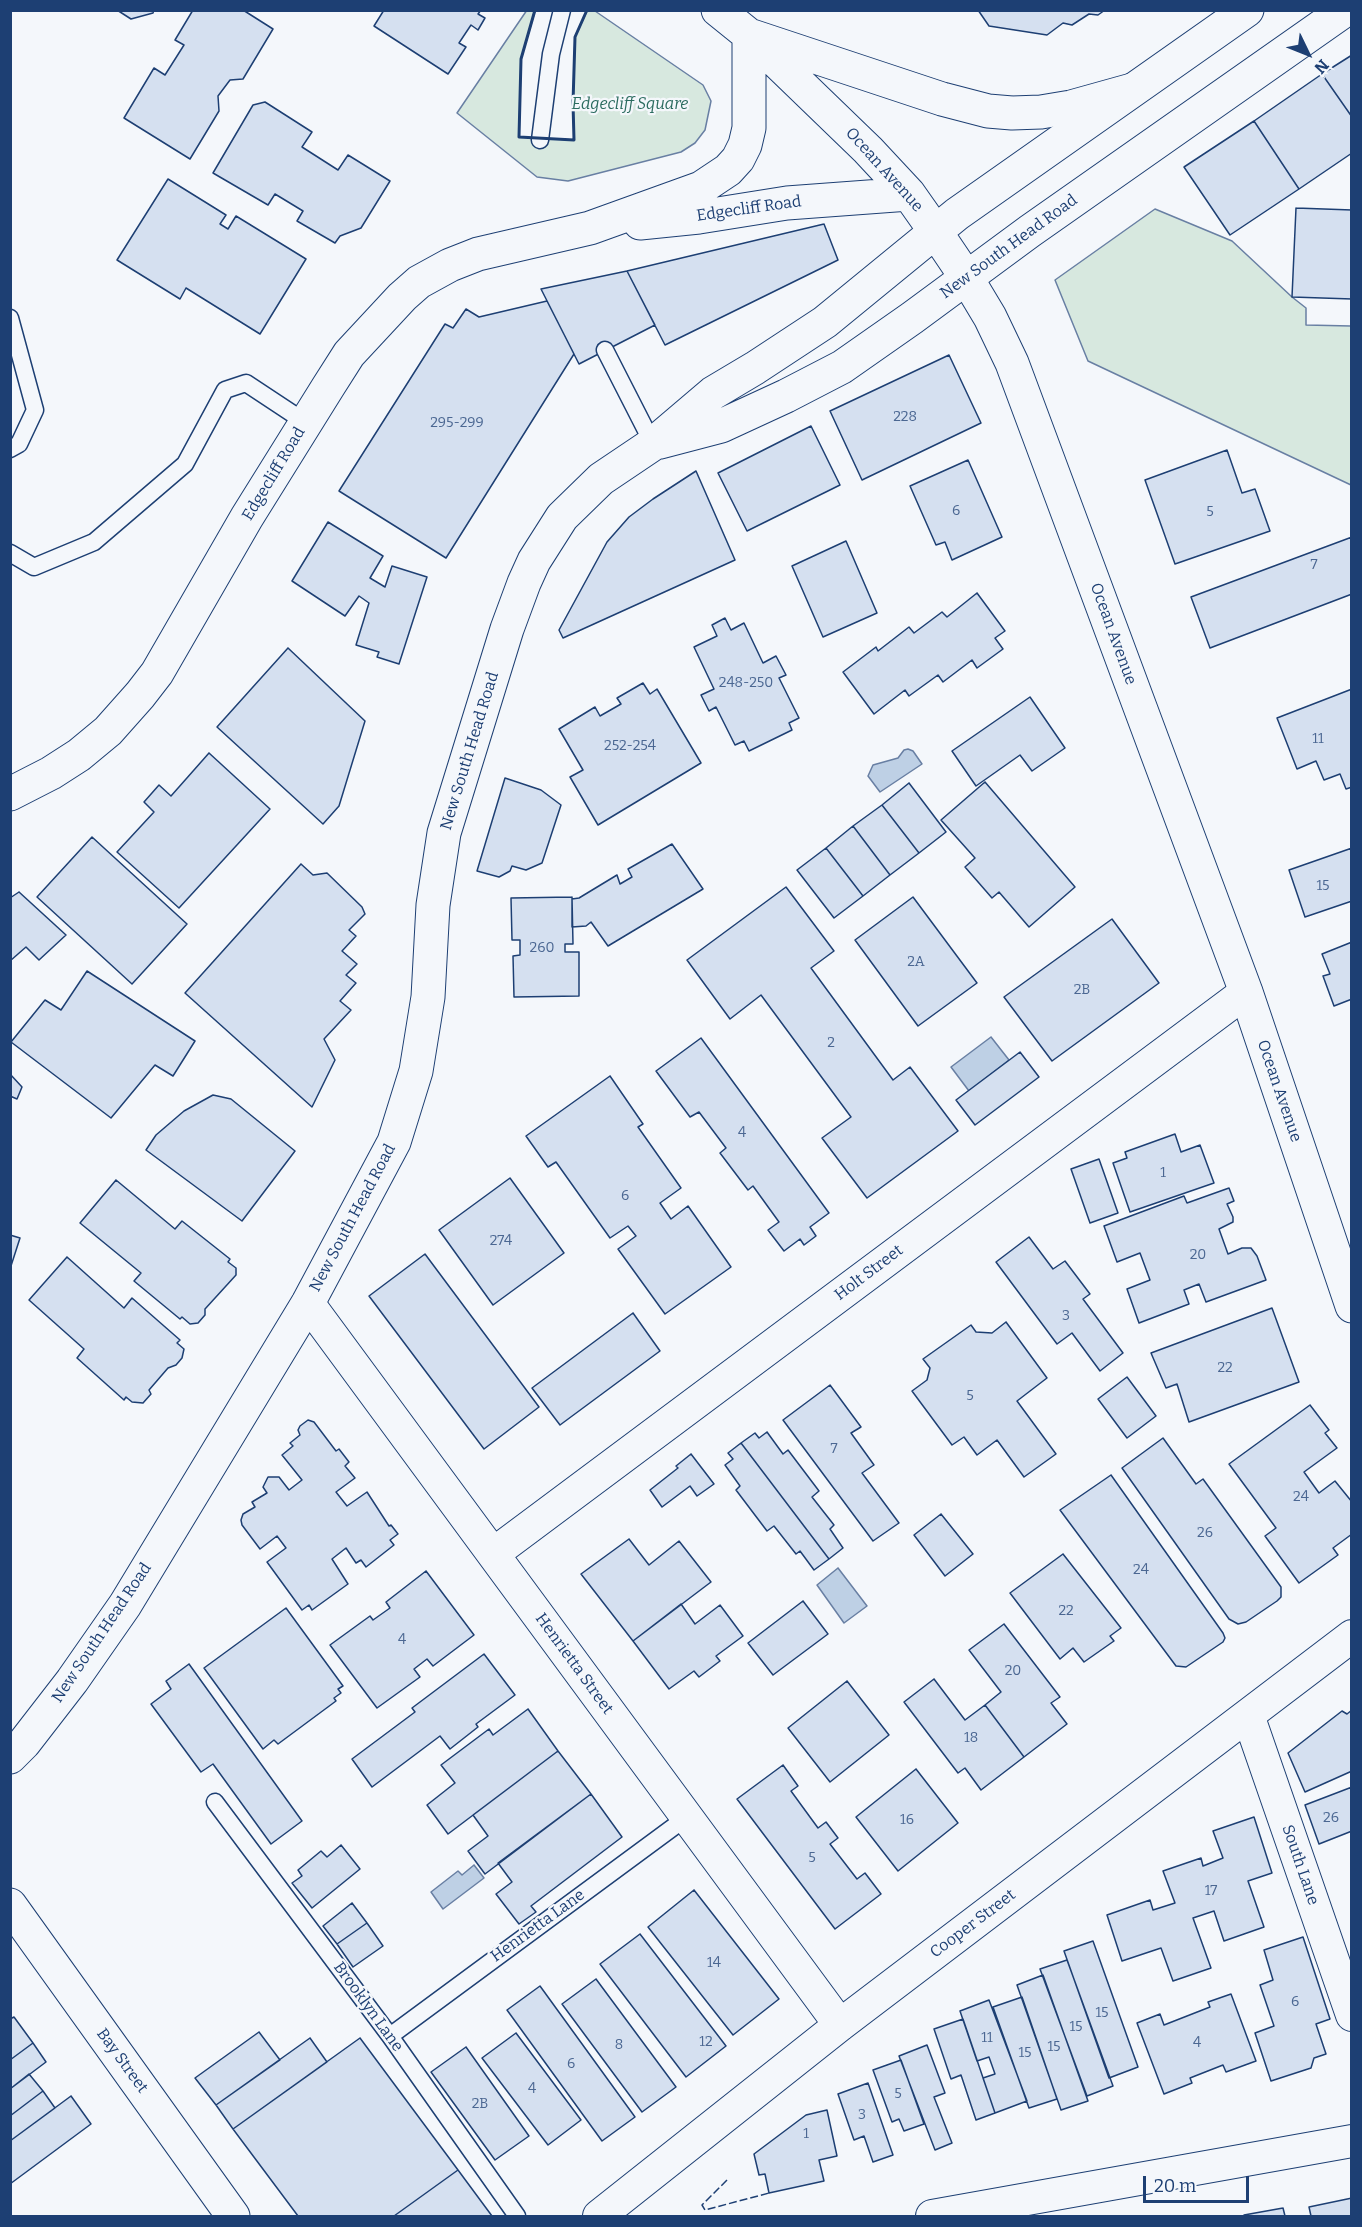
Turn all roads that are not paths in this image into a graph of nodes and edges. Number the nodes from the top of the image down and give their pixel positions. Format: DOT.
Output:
graph roads {
  1 [pos="562,10"];
  2 [pos="718,10"];
  3 [pos="1247,10"];
  4 [pos="1345,10"];
  5 [pos="743,23"];
  6 [pos="1137,89"];
  7 [pos="540,140"];
  8 [pos="909,194"];
  9 [pos="590,228"];
  10 [pos="935,231"];
  11 [pos="966,277"];
  12 [pos="10,318"];
  13 [pos="605,350"];
  14 [pos="306,422"];
  15 [pos="652,444"];
  16 [pos="10,449"];
  17 [pos="10,553"];
  18 [pos="10,794"];
  19 [pos="1245,992"];
  20 [pos="308,1303"];
  21 [pos="1352,1306"];
  22 [pos="493,1554"];
  23 [pos="1352,1636"];
  24 [pos="1248,1715"];
  25 [pos="10,1756"];
  26 [pos="215,1802"];
  27 [pos="687,1817"];
  28 [pos="10,1905"];
  29 [pos="1352,2015"];
  30 [pos="840,2025"];
  31 [pos="390,2036"];
  32 [pos="1352,2141"];
  33 [pos="608,2214"];
  34 [pos="233,2217"];
  35 [pos="517,2217"];
  36 [pos="932,2217"];
  1 -- 7 [label="lane"];
  2 -- 5 [label="main road, Ocean Avenue"];
  3 -- 6 [label="main road, New South Head Road"];
  4 -- 11 [label="main road, New South Head Road"];
  5 -- 6 [label="main road"];
  5 -- 8 [label="main road, Ocean Avenue"];
  5 -- 9 [label="main road, Edgecliff Road"];
  6 -- 10 [label="main road, New South Head Road"];
  8 -- 9 [label="main road, Edgecliff Road"];
  8 -- 10 [label="main road, Ocean Avenue"];
  9 -- 14 [label="main road, Edgecliff Road"];
  10 -- 11 [label="main road, Ocean Avenue"];
  10 -- 15 [label="main road, New South Head Road"];
  11 -- 15 [label="main road, New South Head Road"];
  11 -- 19 [label="main road, Ocean Avenue"];
  12 -- 16 [label="lane"];
  13 -- 15 [label="lane"];
  14 -- 17 [label="lane"];
  14 -- 18 [label="main road, Edgecliff Road"];
  15 -- 20 [label="main road, New South Head Road"];
  19 -- 21 [label="main road, Ocean Avenue"];
  19 -- 22 [label="street, Holt Street"];
  20 -- 22 [label="street, Henrietta Street"];
  20 -- 25 [label="main road, New South Head Road"];
  22 -- 27 [label="street, Henrietta Street"];
  23 -- 24 [label="street, Cooper Street"];
  24 -- 29 [label="street, South Lane"];
  24 -- 30 [label="street, Cooper Street"];
  26 -- 31 [label="lane, Brooklyn Lane"];
  27 -- 30 [label="street, Henrietta Street"];
  27 -- 31 [label="lane, Henrietta Lane"];
  28 -- 34 [label="main road, Bay Street"];
  30 -- 33 [label="street, Cooper Street"];
  31 -- 35 [label="lane, Brooklyn Lane"];
  32 -- 36 [label="street"];
}
